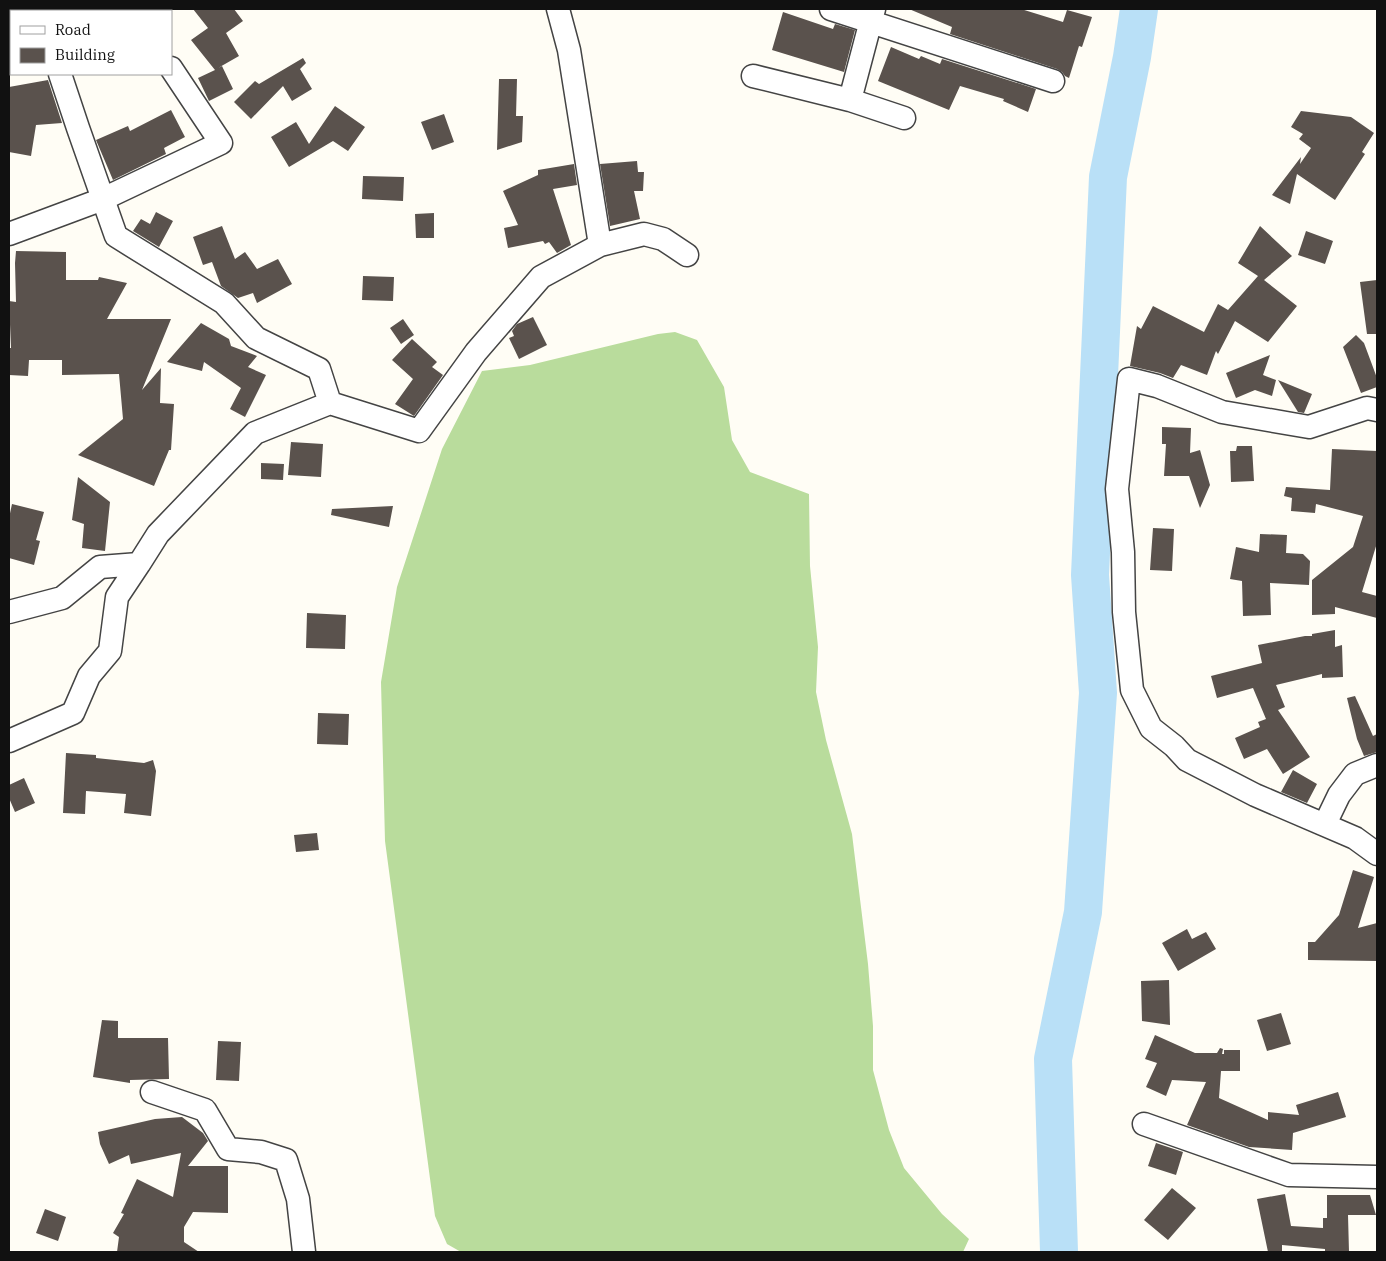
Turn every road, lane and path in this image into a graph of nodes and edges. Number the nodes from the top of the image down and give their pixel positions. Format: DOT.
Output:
graph roads {
  1 [pos="558,9"];
  2 [pos="831,9"];
  3 [pos="873,15"];
  4 [pos="172,70"];
  5 [pos="60,75"];
  6 [pos="753,76"];
  7 [pos="1053,81"];
  8 [pos="850,100"];
  9 [pos="904,118"];
  10 [pos="103,199"];
  11 [pos="9,234"];
  12 [pos="600,245"];
  13 [pos="686,255"];
  14 [pos="330,403"];
  15 [pos="1377,410"];
  16 [pos="139,564"];
  17 [pos="9,612"];
  18 [pos="9,741"];
  19 [pos="1377,765"];
  20 [pos="1325,824"];
  21 [pos="1377,854"];
  22 [pos="152,1092"];
  23 [pos="1144,1124"];
  24 [pos="1377,1177"];
  25 [pos="303,1252"];
  1 -- 12 [label="street"];
  2 -- 3 [label="street"];
  3 -- 7 [label="street"];
  3 -- 8 [label="street"];
  4 -- 10 [label="street"];
  5 -- 10 [label="street"];
  6 -- 8 [label="street"];
  8 -- 9 [label="street"];
  10 -- 11 [label="street"];
  10 -- 14 [label="street"];
  12 -- 13 [label="street"];
  12 -- 14 [label="street"];
  14 -- 16 [label="street"];
  15 -- 20 [label="street"];
  16 -- 17 [label="street"];
  16 -- 18 [label="street"];
  19 -- 20 [label="street"];
  20 -- 21 [label="street"];
  22 -- 25 [label="street"];
  23 -- 24 [label="street"];
}
